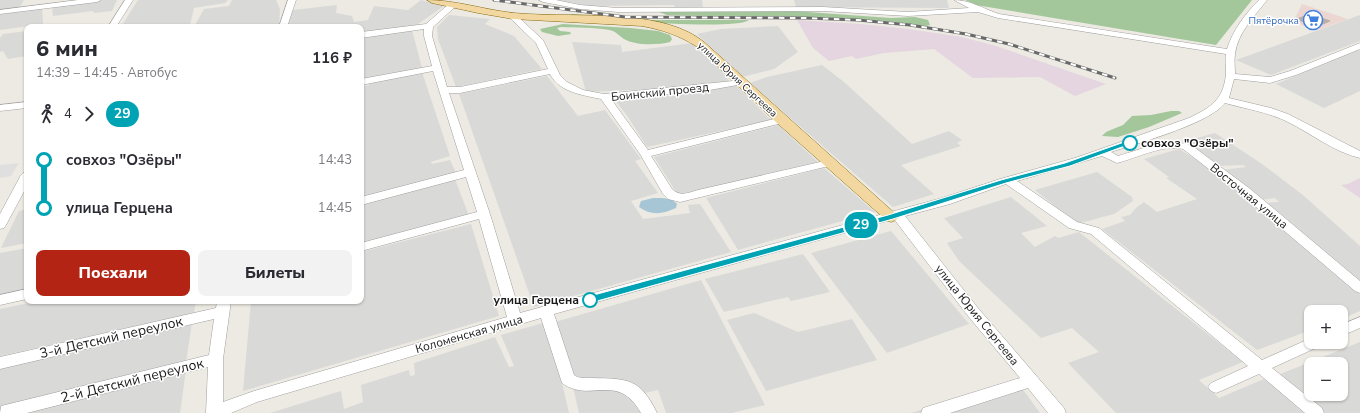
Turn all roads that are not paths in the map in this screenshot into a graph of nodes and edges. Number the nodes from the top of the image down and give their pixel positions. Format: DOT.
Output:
graph roads {
  1 [pos="97,0"];
  2 [pos="129,0"];
  3 [pos="292,0"];
  4 [pos="432,0"];
  5 [pos="543,0"];
  6 [pos="958,0"];
  7 [pos="1263,0"];
  8 [pos="453,5"];
  9 [pos="979,10"];
  10 [pos="0,12"];
  11 [pos="512,16"];
  12 [pos="114,24"];
  13 [pos="284,24"];
  14 [pos="429,26"];
  15 [pos="364,35"];
  16 [pos="1360,46"];
  17 [pos="1231,52"];
  18 [pos="437,68"];
  19 [pos="554,70"];
  20 [pos="1230,76"];
  21 [pos="364,81"];
  22 [pos="740,82"];
  23 [pos="443,90"];
  24 [pos="604,97"];
  25 [pos="1224,100"];
  26 [pos="24,105"];
  27 [pos="4,107"];
  28 [pos="782,120"];
  29 [pos="1103,152"];
  30 [pos="645,154"];
  31 [pos="1360,155"];
  32 [pos="829,163"];
  33 [pos="470,172"];
  34 [pos="1008,180"];
  35 [pos="24,181"];
  36 [pos="364,200"];
  37 [pos="484,214"];
  38 [pos="894,216"];
  39 [pos="0,225"];
  40 [pos="364,246"];
  41 [pos="1360,288"];
  42 [pos="24,295"];
  43 [pos="0,300"];
  44 [pos="223,307"];
  45 [pos="546,312"];
  46 [pos="515,320"];
  47 [pos="1360,322"];
  48 [pos="1348,327"];
  49 [pos="1304,347"];
  50 [pos="216,358"];
  51 [pos="0,363"];
  52 [pos="1260,366"];
  53 [pos="1030,381"];
  54 [pos="1216,387"];
  55 [pos="2,413"];
  56 [pos="215,413"];
  57 [pos="649,413"];
  58 [pos="929,413"];
  59 [pos="1058,413"];
  60 [pos="1316,413"];
  1 -- 10 [label="street"];
  2 -- 12 [label="street"];
  3 -- 13 [label="street"];
  4 -- 8 [label="main road, улица Юрия Сергеева"];
  5 -- 9 [label="street"];
  6 -- 9 [label="street"];
  7 -- 17 [label="street"];
  8 -- 11 [label="main road, улица Юрия Сергеева"];
  8 -- 14 [label="street"];
  9 -- 17 [label="street"];
  11 -- 19 [label="street, Боинский проезд"];
  11 -- 22 [label="main road, улица Юрия Сергеева"];
  14 -- 15 [label="street"];
  14 -- 18 [label="street"];
  16 -- 20 [label="street"];
  17 -- 20 [label="street"];
  18 -- 21 [label="street"];
  18 -- 23 [label="street"];
  19 -- 23 [label="street"];
  19 -- 24 [label="street, Боинский проезд"];
  20 -- 25 [label="street"];
  22 -- 24 [label="street, Боинский проезд"];
  22 -- 28 [label="main road, улица Юрия Сергеева"];
  23 -- 33 [label="street"];
  24 -- 30 [label="street"];
  25 -- 29 [label="street, Коломенская улица"];
  25 -- 31 [label="street"];
  26 -- 27 [label="street"];
  28 -- 30 [label="street"];
  28 -- 32 [label="main road, улица Юрия Сергеева"];
  29 -- 34 [label="street, Коломенская улица"];
  29 -- 41 [label="street, Восточная улица"];
  30 -- 32 [label="street"];
  32 -- 38 [label="main road, улица Юрия Сергеева"];
  33 -- 36 [label="street"];
  33 -- 37 [label="street"];
  34 -- 38 [label="street, Коломенская улица"];
  34 -- 52 [label="street"];
  35 -- 39 [label="street"];
  37 -- 40 [label="street"];
  37 -- 46 [label="street"];
  38 -- 45 [label="street, Коломенская улица"];
  38 -- 53 [label="street, улица Юрия Сергеева"];
  42 -- 43 [label="street"];
  44 -- 50 [label="street"];
  44 -- 51 [label="street, 3-й Детский переулок"];
  45 -- 46 [label="street, Коломенская улица"];
  45 -- 57 [label="street"];
  46 -- 56 [label="street, Коломенская улица"];
  47 -- 48 [label="street"];
  49 -- 52 [label="street"];
  50 -- 55 [label="street, 2-й Детский переулок"];
  50 -- 56 [label="street"];
  52 -- 54 [label="street"];
  52 -- 60 [label="street"];
  53 -- 58 [label="street"];
  53 -- 59 [label="street, улица Юрия Сергеева"];
}
